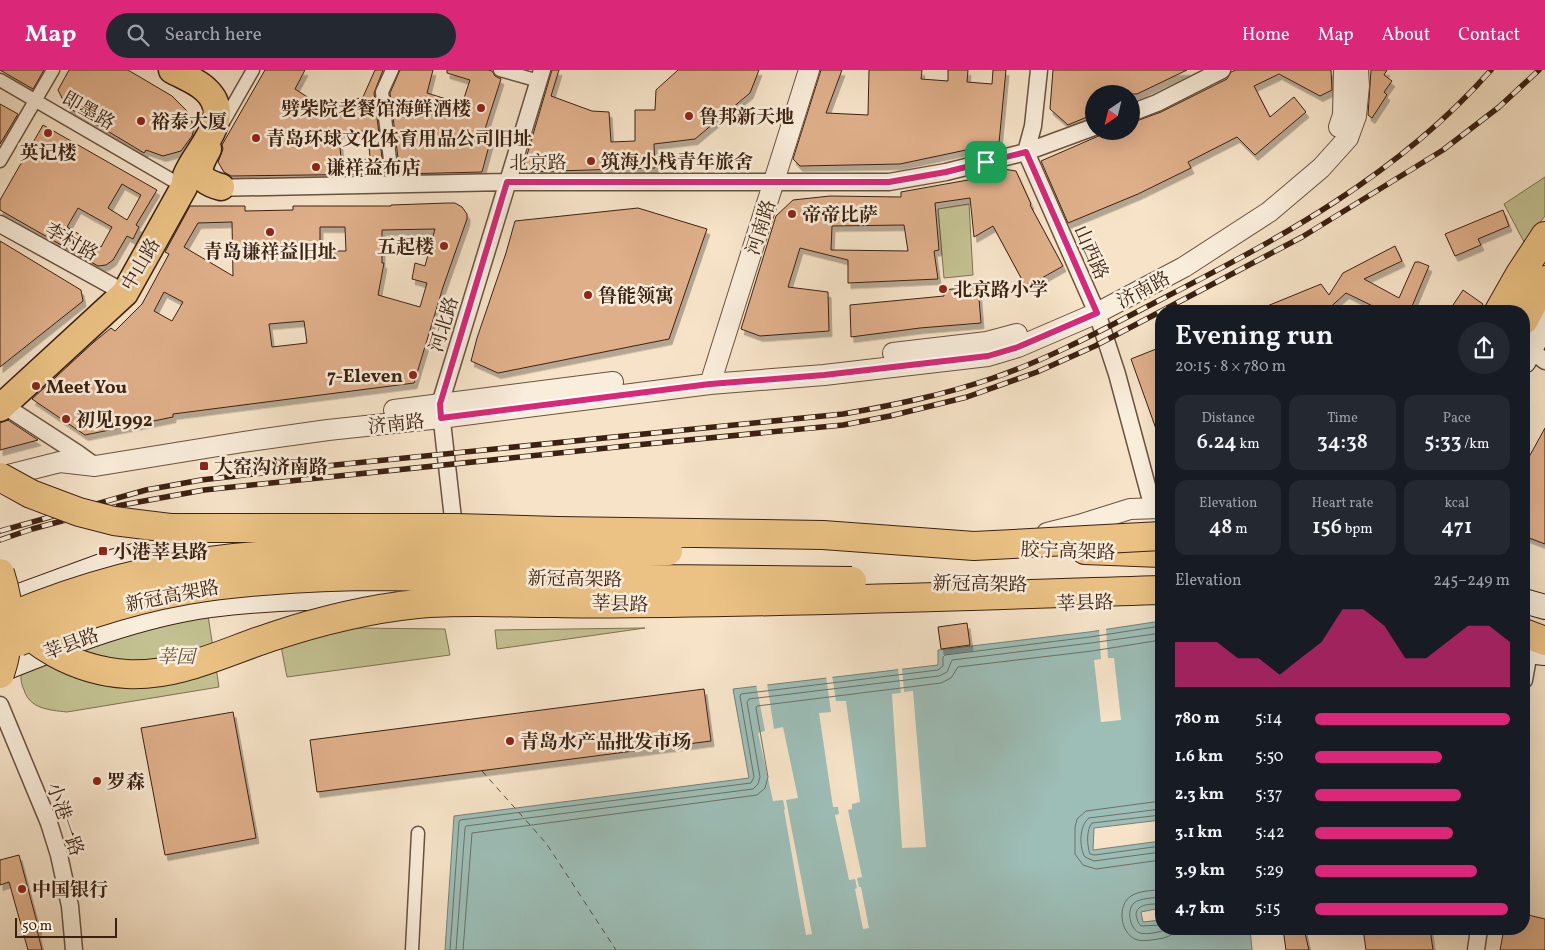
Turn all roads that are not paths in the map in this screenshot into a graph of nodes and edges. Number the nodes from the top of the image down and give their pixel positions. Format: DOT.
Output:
graph roads {
  1 [pos="53,70"];
  2 [pos="172,70"];
  3 [pos="203,70"];
  4 [pos="253,70"];
  5 [pos="392,70"];
  6 [pos="500,70"];
  7 [pos="809,70"];
  8 [pos="1038,70"];
  9 [pos="1222,70"];
  10 [pos="1344,70"];
  11 [pos="1358,70"];
  12 [pos="541,76"];
  13 [pos="0,80"];
  14 [pos="35,100"];
  15 [pos="1140,110"];
  16 [pos="218,119"];
  17 [pos="1085,130"];
  18 [pos="1026,152"];
  19 [pos="0,161"];
  20 [pos="507,182"];
  21 [pos="775,182"];
  22 [pos="393,185"];
  23 [pos="221,187"];
  24 [pos="184,188"];
  25 [pos="0,224"];
  26 [pos="1545,236"];
  27 [pos="1545,259"];
  28 [pos="1532,277"];
  29 [pos="125,293"];
  30 [pos="1505,305"];
  31 [pos="1518,305"];
  32 [pos="1527,305"];
  33 [pos="1094,307"];
  34 [pos="1545,322"];
  35 [pos="1531,354"];
  36 [pos="712,377"];
  37 [pos="1,405"];
  38 [pos="440,411"];
  39 [pos="77,453"];
  40 [pos="95,466"];
  41 [pos="0,477"];
  42 [pos="1155,501"];
  43 [pos="1155,508"];
  44 [pos="454,526"];
  45 [pos="378,529"];
  46 [pos="1036,536"];
  47 [pos="1155,536"];
  48 [pos="1155,541"];
  49 [pos="974,546"];
  50 [pos="1155,553"];
  51 [pos="0,573"];
  52 [pos="1155,588"];
  53 [pos="1155,588"];
  54 [pos="464,597"];
  55 [pos="1155,598"];
  56 [pos="0,603"];
  57 [pos="1530,603"];
  58 [pos="1545,607"];
  59 [pos="0,622"];
  60 [pos="1530,625"];
  61 [pos="1545,629"];
  62 [pos="0,649"];
  63 [pos="0,670"];
  64 [pos="0,674"];
  65 [pos="0,706"];
  66 [pos="5,727"];
  67 [pos="418,834"];
  68 [pos="1478,935"];
  69 [pos="74,950"];
  70 [pos="412,950"];
  71 [pos="1476,950"];
  1 -- 14 [label="street"];
  2 -- 16 [label="main road"];
  3 -- 16 [label="main road"];
  4 -- 16 [label="street, 中山路"];
  5 -- 22 [label="street"];
  6 -- 12 [label="street"];
  7 -- 21 [label="street, 河南路"];
  8 -- 18 [label="street"];
  9 -- 15 [label="street"];
  10 -- 33 [label="street, 济南路"];
  11 -- 33 [label="street, 济南路"];
  12 -- 20 [label="street, 河北路"];
  13 -- 14 [label="street, 即墨路"];
  14 -- 19 [label="street"];
  14 -- 24 [label="street, 即墨路"];
  16 -- 23 [label="main road, 中山路"];
  16 -- 24 [label="main road, 中山路"];
  17 -- 18 [label="street, 北京路"];
  18 -- 21 [label="street, 北京路"];
  18 -- 33 [label="street, 山西路"];
  20 -- 21 [label="street, 北京路"];
  20 -- 22 [label="street, 北京路"];
  20 -- 38 [label="street, 河北路"];
  21 -- 36 [label="street, 河南路"];
  22 -- 23 [label="street, 北京路"];
  23 -- 24 [label="street, 北京路"];
  24 -- 29 [label="main road, 中山路"];
  25 -- 29 [label="street, 李村路"];
  26 -- 28 [label="highway"];
  27 -- 31 [label="main road"];
  28 -- 30 [label="highway"];
  28 -- 32 [label="highway"];
  29 -- 37 [label="main road, 中山路"];
  33 -- 36 [label="street, 济南路"];
  33 -- 42 [label="street, 山西路"];
  34 -- 35 [label="main road"];
  36 -- 38 [label="street, 济南路"];
  37 -- 39 [label="street"];
  38 -- 39 [label="street, 济南路"];
  38 -- 40 [label="street, 济南路"];
  38 -- 44 [label="street, 河北路"];
  39 -- 40 [label="street"];
  40 -- 41 [label="street, 济南路"];
  41 -- 45 [label="highway, bridge"];
  43 -- 46 [label="street"];
  44 -- 45 [label="main road"];
  44 -- 46 [label="main road"];
  44 -- 54 [label="street, 河北路"];
  45 -- 49 [label="highway, bridge"];
  45 -- 56 [label="main road"];
  46 -- 48 [label="main road"];
  47 -- 49 [label="highway, bridge"];
  49 -- 50 [label="highway, 胶宁高架路, bridge"];
  49 -- 59 [label="highway, 新冠高架路, bridge"];
  51 -- 64 [label="highway, bridge"];
  52 -- 56 [label="highway, bridge"];
  53 -- 62 [label="highway, 新冠高架路, bridge"];
  54 -- 55 [label="main road, 莘县路"];
  54 -- 63 [label="main road, 莘县路"];
  57 -- 58 [label="main road"];
  60 -- 61 [label="highway"];
  65 -- 66 [label="street, 小港一路"];
  66 -- 69 [label="street, 小港一路"];
  67 -- 70 [label="street"];
  68 -- 71 [label="street"];
}
